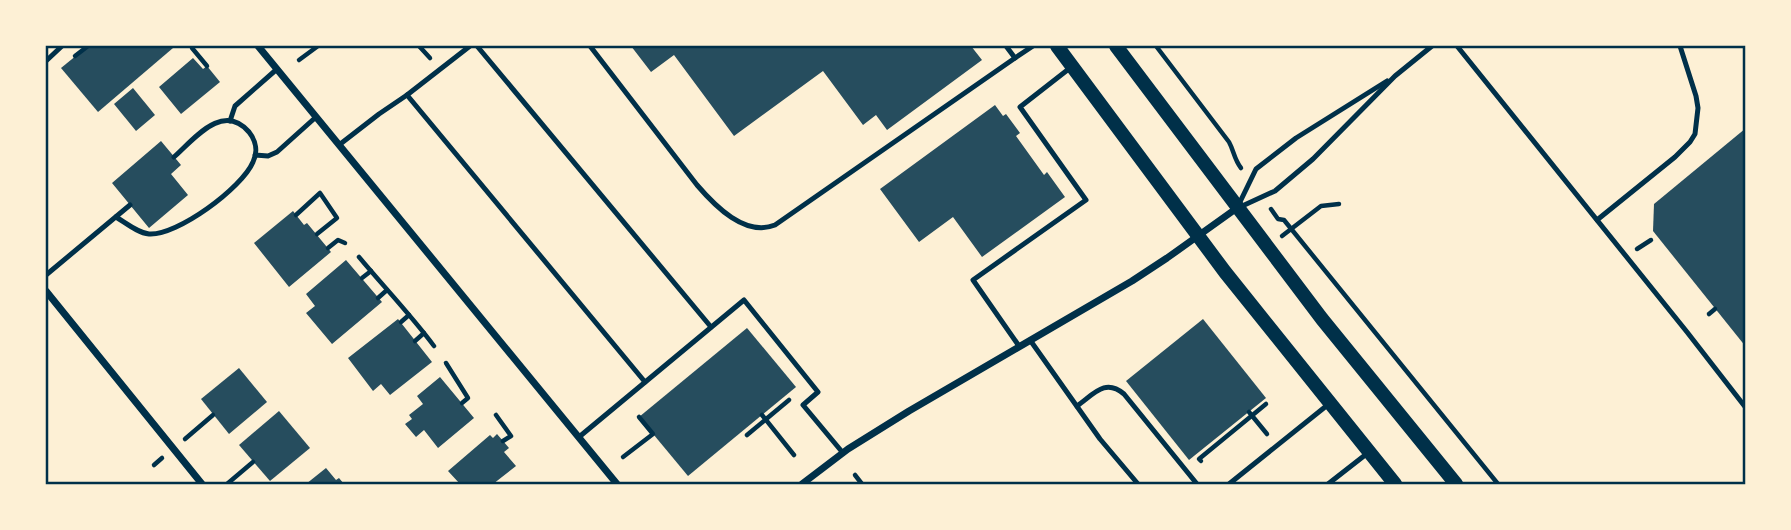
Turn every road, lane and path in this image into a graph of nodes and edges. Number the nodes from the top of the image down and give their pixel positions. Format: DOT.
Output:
graph roads {
  1 [pos="62,46"];
  2 [pos="258,46"];
  3 [pos="318,46"];
  4 [pos="419,46"];
  5 [pos="470,46"];
  6 [pos="477,46"];
  7 [pos="590,46"];
  8 [pos="1006,46"];
  9 [pos="1032,46"];
  10 [pos="1058,46"];
  11 [pos="1116,46"];
  12 [pos="1156,46"];
  13 [pos="1432,46"];
  14 [pos="1457,46"];
  15 [pos="1680,46"];
  16 [pos="192,48"];
  17 [pos="429,57"];
  18 [pos="1015,58"];
  19 [pos="299,60"];
  20 [pos="46,61"];
  21 [pos="207,66"];
  22 [pos="1073,66"];
  23 [pos="277,69"];
  24 [pos="1395,76"];
  25 [pos="407,95"];
  26 [pos="316,117"];
  27 [pos="230,121"];
  28 [pos="340,145"];
  29 [pos="255,155"];
  30 [pos="174,156"];
  31 [pos="1233,156"];
  32 [pos="1339,204"];
  33 [pos="130,205"];
  34 [pos="1237,208"];
  35 [pos="296,215"];
  36 [pos="116,217"];
  37 [pos="1278,219"];
  38 [pos="1597,220"];
  39 [pos="1291,229"];
  40 [pos="317,234"];
  41 [pos="1198,236"];
  42 [pos="1281,237"];
  43 [pos="345,243"];
  44 [pos="327,248"];
  45 [pos="359,257"];
  46 [pos="371,271"];
  47 [pos="46,275"];
  48 [pos="362,278"];
  49 [pos="387,290"];
  50 [pos="46,291"];
  51 [pos="378,298"];
  52 [pos="1715,309"];
  53 [pos="409,314"];
  54 [pos="1709,314"];
  55 [pos="401,322"];
  56 [pos="711,327"];
  57 [pos="424,333"];
  58 [pos="1030,340"];
  59 [pos="415,341"];
  60 [pos="434,346"];
  61 [pos="1019,346"];
  62 [pos="446,363"];
  63 [pos="645,382"];
  64 [pos="793,397"];
  65 [pos="462,403"];
  66 [pos="1330,403"];
  67 [pos="1266,404"];
  68 [pos="1077,407"];
  69 [pos="1745,408"];
  70 [pos="1250,414"];
  71 [pos="496,415"];
  72 [pos="639,417"];
  73 [pos="764,418"];
  74 [pos="747,435"];
  75 [pos="579,437"];
  76 [pos="503,441"];
  77 [pos="1276,446"];
  78 [pos="1369,452"];
  79 [pos="842,453"];
  80 [pos="794,455"];
  81 [pos="623,457"];
  82 [pos="253,462"];
  83 [pos="1207,469"];
  84 [pos="855,475"];
  85 [pos="202,485"];
  86 [pos="227,485"];
  87 [pos="618,485"];
  88 [pos="802,485"];
  89 [pos="862,485"];
  90 [pos="1138,485"];
  91 [pos="1197,485"];
  92 [pos="1229,485"];
  93 [pos="1328,485"];
  94 [pos="1395,485"];
  95 [pos="1456,485"];
  96 [pos="1498,485"];
  1 -- 20 [label="lane"];
  2 -- 23 [label="street"];
  3 -- 19 [label="path"];
  4 -- 17 [label="path"];
  5 -- 25 [label="lane"];
  6 -- 56 [label="lane"];
  7 -- 18 [label="lane"];
  8 -- 18 [label="lane"];
  9 -- 18 [label="lane"];
  10 -- 22 [label="main road"];
  11 -- 34 [label="main road"];
  12 -- 31 [label="path"];
  13 -- 24 [label="lane"];
  14 -- 38 [label="lane"];
  15 -- 38 [label="lane"];
  16 -- 21 [label="path"];
  22 -- 41 [label="main road"];
  22 -- 61 [label="lane"];
  23 -- 26 [label="street"];
  23 -- 27 [label="lane"];
  24 -- 34 [label="lane"];
  24 -- 34 [label="lane"];
  25 -- 28 [label="lane"];
  25 -- 63 [label="lane"];
  26 -- 28 [label="street"];
  26 -- 29 [label="lane"];
  27 -- 29 [label="lane"];
  27 -- 30 [label="lane"];
  28 -- 75 [label="street"];
  29 -- 36 [label="lane"];
  32 -- 39 [label="path"];
  33 -- 36 [label="lane"];
  34 -- 41 [label="street"];
  34 -- 95 [label="main road"];
  35 -- 40 [label="path"];
  36 -- 47 [label="lane"];
  37 -- 39 [label="path"];
  38 -- 69 [label="lane"];
  39 -- 42 [label="path"];
  39 -- 96 [label="path"];
  41 -- 58 [label="street"];
  41 -- 66 [label="main road"];
  43 -- 44 [label="path"];
  45 -- 46 [label="path"];
  46 -- 48 [label="path"];
  46 -- 49 [label="path"];
  49 -- 51 [label="path"];
  49 -- 53 [label="path"];
  50 -- 85 [label="street"];
  52 -- 54 [label="path"];
  53 -- 55 [label="path"];
  53 -- 57 [label="path"];
  56 -- 63 [label="lane"];
  56 -- 79 [label="lane"];
  57 -- 59 [label="path"];
  57 -- 60 [label="path"];
  58 -- 61 [label="street"];
  58 -- 68 [label="lane"];
  61 -- 79 [label="street"];
  62 -- 65 [label="path"];
  63 -- 75 [label="lane"];
  64 -- 73 [label="path"];
  66 -- 77 [label="lane"];
  66 -- 78 [label="main road"];
  67 -- 70 [label="path"];
  68 -- 90 [label="lane"];
  68 -- 91 [label="lane"];
  70 -- 77 [label="path"];
  70 -- 83 [label="path"];
  71 -- 76 [label="path"];
  72 -- 81 [label="path"];
  73 -- 74 [label="path"];
  73 -- 80 [label="path"];
  75 -- 87 [label="street"];
  77 -- 92 [label="lane"];
  78 -- 93 [label="lane"];
  78 -- 94 [label="main road"];
  79 -- 88 [label="street"];
  82 -- 86 [label="path"];
  84 -- 89 [label="path"];
}
